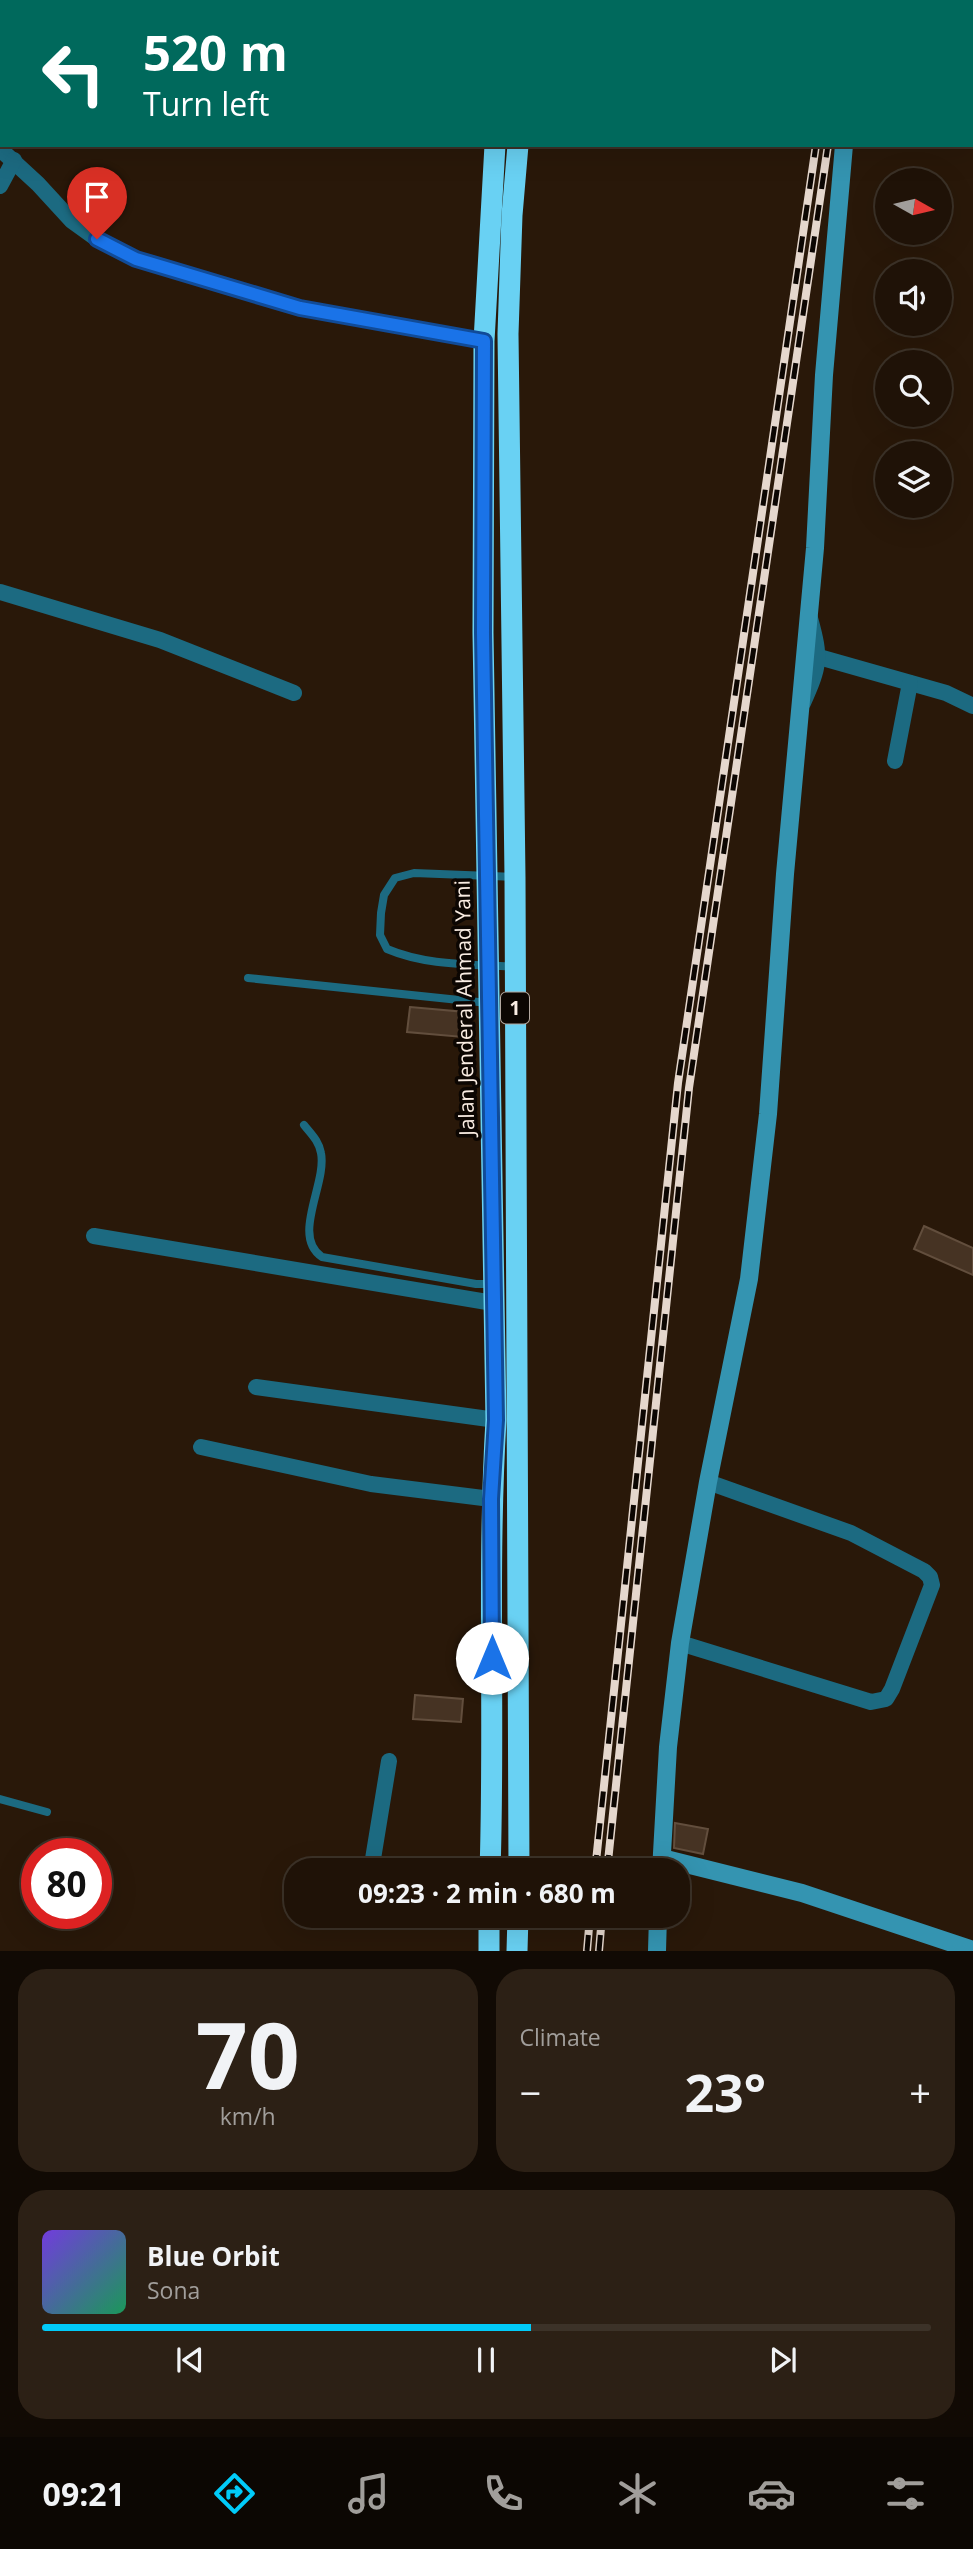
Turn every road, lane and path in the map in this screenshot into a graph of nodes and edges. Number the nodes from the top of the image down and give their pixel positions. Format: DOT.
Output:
graph roads {
  1 [pos="495,147"];
  2 [pos="519,147"];
  3 [pos="844,147"];
  4 [pos="0,149"];
  5 [pos="13,160"];
  6 [pos="0,187"];
  7 [pos="484,341"];
  8 [pos="0,592"];
  9 [pos="809,615"];
  10 [pos="818,657"];
  11 [pos="910,683"];
  12 [pos="294,693"];
  13 [pos="973,706"];
  14 [pos="800,712"];
  15 [pos="895,761"];
  16 [pos="486,874"];
  17 [pos="515,877"];
  18 [pos="488,965"];
  19 [pos="515,967"];
  20 [pos="248,978"];
  21 [pos="488,1003"];
  22 [pos="304,1125"];
  23 [pos="94,1236"];
  24 [pos="493,1293"];
  25 [pos="256,1387"];
  26 [pos="496,1420"];
  27 [pos="201,1447"];
  28 [pos="708,1482"];
  29 [pos="491,1499"];
  30 [pos="680,1643"];
  31 [pos="389,1761"];
  32 [pos="0,1799"];
  33 [pos="47,1812"];
  34 [pos="373,1858"];
  35 [pos="490,1858"];
  36 [pos="519,1858"];
  37 [pos="661,1858"];
  38 [pos="690,1870"];
  39 [pos="489,1928"];
  40 [pos="518,1928"];
  41 [pos="658,1928"];
  42 [pos="973,1950"];
  43 [pos="489,1951"];
  44 [pos="517,1951"];
  45 [pos="657,1951"];
  1 -- 7 [label="highway, Jalan Jenderal Ahmad Yani / 1"];
  2 -- 17 [label="highway, 1"];
  3 -- 9 [label="street"];
  4 -- 5 [label="street"];
  5 -- 6 [label="street"];
  5 -- 7 [label="street"];
  7 -- 16 [label="highway, Jalan Jenderal Ahmad Yani / 1"];
  8 -- 12 [label="street"];
  9 -- 10 [label="street"];
  9 -- 14 [label="street"];
  10 -- 11 [label="street"];
  10 -- 14 [label="street"];
  11 -- 13 [label="street"];
  11 -- 15 [label="street"];
  14 -- 28 [label="street"];
  16 -- 17 [label="lane"];
  16 -- 18 [label="highway, Jalan Jenderal Ahmad Yani / 1"];
  16 -- 18 [label="lane"];
  17 -- 19 [label="highway, 1"];
  18 -- 19 [label="lane"];
  18 -- 21 [label="highway, Jalan Jenderal Ahmad Yani / 1"];
  19 -- 36 [label="highway, 1"];
  20 -- 21 [label="lane"];
  21 -- 24 [label="highway, Jalan Jenderal Ahmad Yani / 1"];
  22 -- 24 [label="lane"];
  23 -- 24 [label="street"];
  24 -- 26 [label="highway, Jalan Jenderal Ahmad Yani / 1"];
  25 -- 26 [label="street"];
  26 -- 29 [label="highway, Jalan Jenderal Ahmad Yani / 1"];
  27 -- 29 [label="street"];
  28 -- 30 [label="street"];
  28 -- 30 [label="street"];
  29 -- 35 [label="highway, Jalan Jenderal Ahmad Yani / 1"];
  30 -- 37 [label="street"];
  31 -- 34 [label="street"];
  32 -- 33 [label="lane"];
  38 -- 42 [label="street"];
  39 -- 43 [label="highway"];
  40 -- 44 [label="highway"];
  41 -- 45 [label="street"];
}
